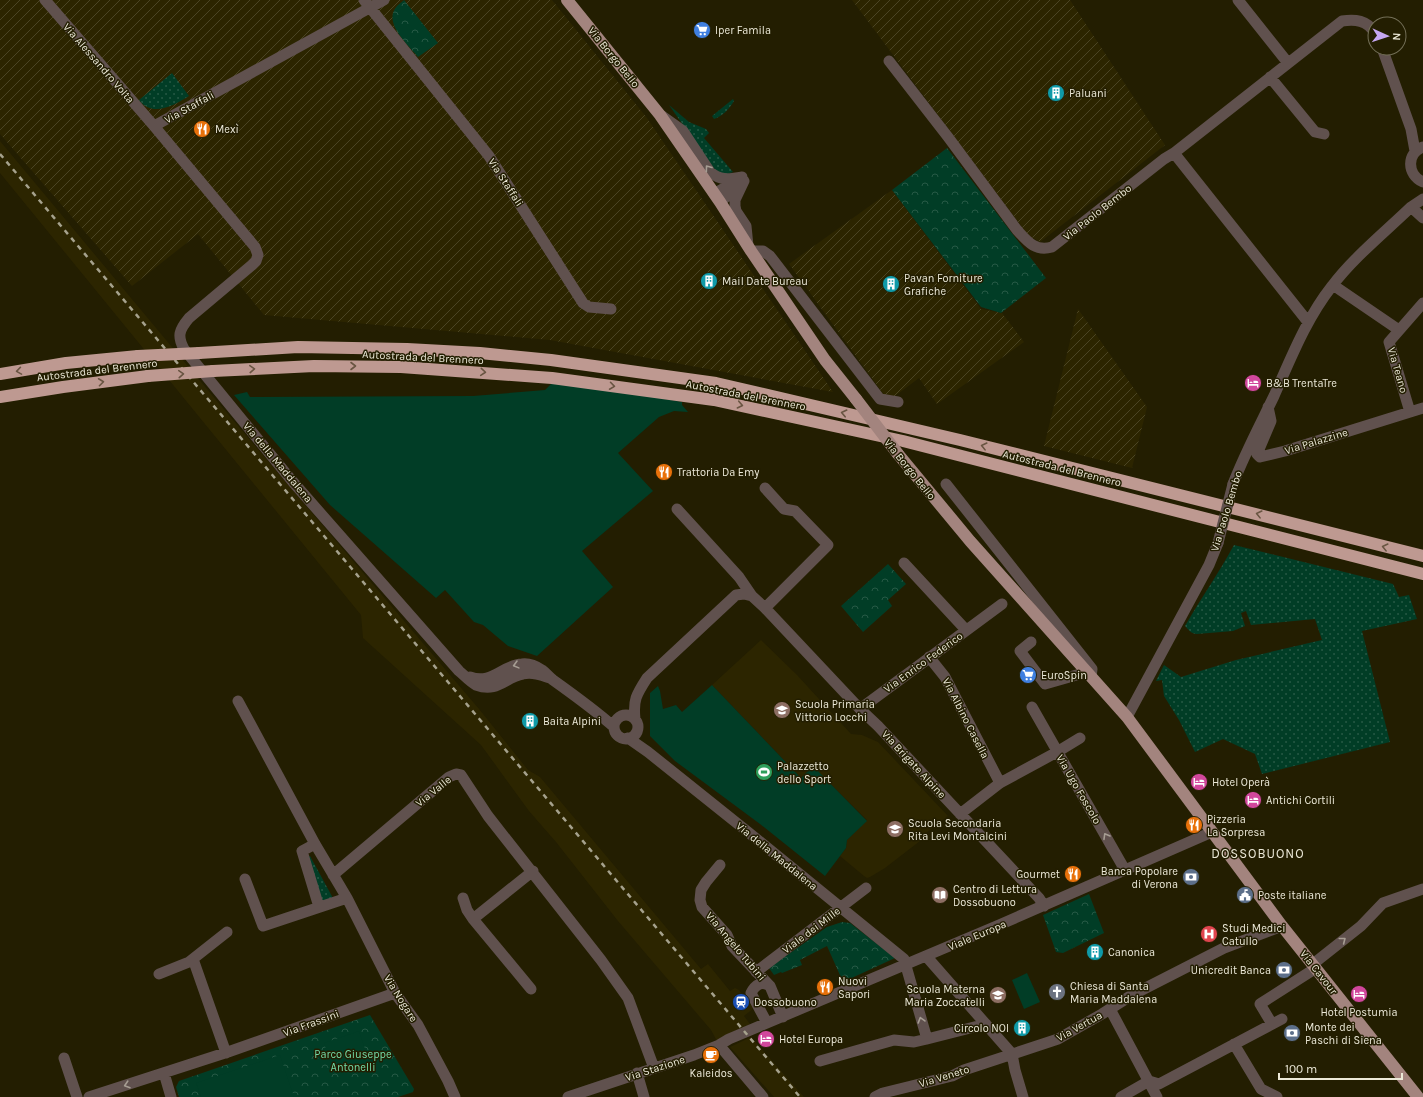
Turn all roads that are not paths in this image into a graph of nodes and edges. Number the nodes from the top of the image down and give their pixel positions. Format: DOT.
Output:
graph roads {
  1 [pos="45,0"];
  2 [pos="384,0"];
  3 [pos="567,0"];
  4 [pos="1238,0"];
  5 [pos="367,4"];
  6 [pos="1367,23"];
  7 [pos="1385,56"];
  8 [pos="889,61"];
  9 [pos="1288,63"];
  10 [pos="1270,77"];
  11 [pos="660,115"];
  12 [pos="154,126"];
  13 [pos="1324,134"];
  14 [pos="1420,147"];
  15 [pos="1174,153"];
  16 [pos="743,179"];
  17 [pos="1422,181"];
  18 [pos="717,198"];
  19 [pos="1423,199"];
  20 [pos="1411,207"];
  21 [pos="1423,218"];
  22 [pos="750,249"];
  23 [pos="258,255"];
  24 [pos="1333,285"];
  25 [pos="1423,303"];
  26 [pos="611,309"];
  27 [pos="1308,322"];
  28 [pos="1399,330"];
  29 [pos="0,374"];
  30 [pos="0,398"];
  31 [pos="898,402"];
  32 [pos="1268,407"];
  33 [pos="1423,408"];
  34 [pos="1410,412"];
  35 [pos="946,484"];
  36 [pos="765,488"];
  37 [pos="677,509"];
  38 [pos="1423,556"];
  39 [pos="904,563"];
  40 [pos="1423,574"];
  41 [pos="752,596"];
  42 [pos="1002,604"];
  43 [pos="765,608"];
  44 [pos="966,630"];
  45 [pos="1031,642"];
  46 [pos="929,657"];
  47 [pos="1089,675"];
  48 [pos="238,701"];
  49 [pos="634,705"];
  50 [pos="1032,707"];
  51 [pos="860,709"];
  52 [pos="1124,714"];
  53 [pos="635,719"];
  54 [pos="619,720"];
  55 [pos="637,731"];
  56 [pos="628,738"];
  57 [pos="1080,738"];
  58 [pos="645,750"];
  59 [pos="1057,752"];
  60 [pos="1000,782"];
  61 [pos="960,814"];
  62 [pos="1212,832"];
  63 [pos="315,844"];
  64 [pos="720,865"];
  65 [pos="1125,870"];
  66 [pos="533,871"];
  67 [pos="333,875"];
  68 [pos="245,879"];
  69 [pos="866,888"];
  70 [pos="1423,889"];
  71 [pos="347,898"];
  72 [pos="463,898"];
  73 [pos="1044,906"];
  74 [pos="319,907"];
  75 [pos="841,908"];
  76 [pos="473,919"];
  77 [pos="1282,926"];
  78 [pos="227,932"];
  79 [pos="926,956"];
  80 [pos="193,959"];
  81 [pos="906,965"];
  82 [pos="1314,966"];
  83 [pos="756,972"];
  84 [pos="159,974"];
  85 [pos="770,986"];
  86 [pos="531,989"];
  87 [pos="395,993"];
  88 [pos="1110,1010"];
  89 [pos="783,1016"];
  90 [pos="1282,1019"];
  91 [pos="767,1023"];
  92 [pos="986,1024"];
  93 [pos="1272,1024"];
  94 [pos="740,1035"];
  95 [pos="927,1039"];
  96 [pos="1234,1044"];
  97 [pos="719,1045"];
  98 [pos="226,1053"];
  99 [pos="1012,1054"];
  100 [pos="64,1058"];
  101 [pos="820,1061"];
  102 [pos="654,1068"];
  103 [pos="164,1073"];
  104 [pos="637,1073"];
  105 [pos="1149,1082"];
  106 [pos="77,1097"];
  107 [pos="89,1097"];
  108 [pos="171,1097"];
  109 [pos="455,1097"];
  110 [pos="568,1097"];
  111 [pos="644,1097"];
  112 [pos="763,1097"];
  113 [pos="875,1097"];
  114 [pos="1023,1097"];
  115 [pos="1121,1097"];
  116 [pos="1158,1097"];
  117 [pos="1277,1097"];
  118 [pos="1418,1097"];
  1 -- 12 [label="street, Via Alessandro Volta"];
  2 -- 5 [label="street, Via Staffali"];
  3 -- 11 [label="main road, Via Borgo Bello"];
  4 -- 9 [label="street"];
  5 -- 12 [label="street, Via Staffali"];
  5 -- 26 [label="street, Via Staffali"];
  6 -- 9 [label="street, Via Paolo Bembo"];
  7 -- 14 [label="street, Via Paolo Bembo"];
  8 -- 15 [label="street, Via Paolo Bembo"];
  9 -- 10 [label="street, Via Paolo Bembo"];
  10 -- 13 [label="street"];
  10 -- 15 [label="street, Via Paolo Bembo"];
  16 -- 11 [label="street, Via Borgo Bello, one-way"];
  11 -- 18 [label="main road, Via Borgo Bello"];
  12 -- 23 [label="street, Via Staffali"];
  14 -- 17 [label="street, Via Paolo Bembo"];
  15 -- 27 [label="street"];
  16 -- 18 [label="street"];
  16 -- 22 [label="street, Via Borgo Bello"];
  17 -- 20 [label="street, Via Paolo Bembo"];
  18 -- 22 [label="main road, Via Borgo Bello"];
  19 -- 20 [label="street, Via Paolo Bembo"];
  20 -- 21 [label="street"];
  20 -- 24 [label="street, Via Paolo Bembo"];
  22 -- 31 [label="street"];
  22 -- 47 [label="main road, Via Borgo Bello, bridge"];
  23 -- 54 [label="street, Via della Maddalena"];
  24 -- 27 [label="street, Via Paolo Bembo"];
  24 -- 28 [label="street, Via Teano"];
  25 -- 28 [label="street, Via Teano"];
  27 -- 32 [label="street, Via Paolo Bembo"];
  28 -- 34 [label="street, Via Teano"];
  38 -- 29 [label="highway, Autostrada del Brennero, one-way, bridge"];
  30 -- 40 [label="highway, Autostrada del Brennero, one-way, bridge"];
  32 -- 34 [label="street, Via Palazzine"];
  32 -- 52 [label="street, Via Paolo Bembo, bridge"];
  33 -- 34 [label="street, Via Palazzine"];
  35 -- 47 [label="street, Via Borgo Bello"];
  36 -- 43 [label="street"];
  37 -- 41 [label="street, Via Brigate Alpine"];
  39 -- 44 [label="street, Via Enrico Federico"];
  41 -- 43 [label="street, Via Brigate Alpine"];
  41 -- 49 [label="street"];
  42 -- 44 [label="street, Via Enrico Federico"];
  43 -- 51 [label="street, Via Brigate Alpine"];
  44 -- 46 [label="street, Via Enrico Federico"];
  45 -- 47 [label="street"];
  46 -- 51 [label="street, Via Enrico Federico"];
  46 -- 60 [label="street, Via Albino Casella"];
  47 -- 52 [label="main road, Via Borgo Bello"];
  48 -- 63 [label="street, Via Nogare"];
  49 -- 53 [label="street"];
  49 -- 54 [label="street"];
  50 -- 59 [label="street, Via Ugo Foscolo"];
  51 -- 61 [label="street, Via Brigate Alpine"];
  52 -- 62 [label="main road, Via Cavour"];
  53 -- 54 [label="street, Via della Maddalena"];
  53 -- 55 [label="street, Via della Maddalena"];
  54 -- 56 [label="street, Via della Maddalena"];
  55 -- 56 [label="street"];
  55 -- 58 [label="street, Via della Maddalena"];
  56 -- 58 [label="street, Via della Maddalena"];
  57 -- 59 [label="street"];
  58 -- 75 [label="street, Via della Maddalena"];
  59 -- 60 [label="street"];
  65 -- 59 [label="street, Via Ugo Foscolo, one-way"];
  60 -- 61 [label="street"];
  61 -- 73 [label="street, Via Brigate Alpine"];
  62 -- 65 [label="street, Viale Europa"];
  62 -- 77 [label="main road, Via Cavour"];
  63 -- 67 [label="street, Via Nogare"];
  63 -- 74 [label="street"];
  64 -- 83 [label="street, Via Angelo Tubini"];
  65 -- 73 [label="street, Viale Europa"];
  66 -- 67 [label="street, Via Valle"];
  66 -- 76 [label="street"];
  66 -- 102 [label="street, Via Valle"];
  67 -- 71 [label="street, Via Nogare"];
  68 -- 74 [label="street"];
  69 -- 75 [label="street, Viale dei Mille"];
  82 -- 70 [label="street, one-way"];
  71 -- 74 [label="street"];
  71 -- 87 [label="street, Via Nogare"];
  72 -- 76 [label="street"];
  73 -- 79 [label="street, Viale Europa"];
  75 -- 81 [label="street, Via della Maddalena"];
  75 -- 83 [label="street, Viale dei Mille"];
  76 -- 86 [label="street"];
  77 -- 82 [label="main road, Via Cavour"];
  77 -- 88 [label="street, Via Vertua"];
  78 -- 80 [label="street"];
  79 -- 81 [label="street, Viale Europa"];
  79 -- 92 [label="street"];
  80 -- 84 [label="street"];
  80 -- 98 [label="street"];
  81 -- 89 [label="street, Viale Europa"];
  95 -- 81 [label="street, one-way"];
  82 -- 93 [label="street"];
  82 -- 118 [label="main road, Via Cavour"];
  83 -- 85 [label="street, Via Angelo Tubini"];
  85 -- 89 [label="street"];
  85 -- 91 [label="street"];
  87 -- 98 [label="street, Via Frassini"];
  87 -- 109 [label="street, Via Nogare"];
  88 -- 99 [label="street, Via Vertua"];
  88 -- 105 [label="street"];
  89 -- 91 [label="street, Viale Europa"];
  90 -- 93 [label="street"];
  91 -- 94 [label="street, Viale Europa"];
  92 -- 95 [label="street"];
  92 -- 99 [label="street"];
  93 -- 96 [label="street"];
  94 -- 97 [label="street, Via Stazione"];
  95 -- 101 [label="street"];
  96 -- 105 [label="street"];
  96 -- 117 [label="street"];
  97 -- 102 [label="street, Via Stazione"];
  97 -- 112 [label="street"];
  98 -- 103 [label="street, Via Frassini"];
  99 -- 113 [label="street, Via Veneto"];
  99 -- 114 [label="street"];
  100 -- 106 [label="street"];
  102 -- 104 [label="street, Via Stazione"];
  103 -- 107 [label="street, Via Frassini, one-way"];
  103 -- 108 [label="street"];
  104 -- 110 [label="street, Via Stazione"];
  104 -- 111 [label="street"];
  105 -- 115 [label="street"];
  105 -- 116 [label="street"];
}
